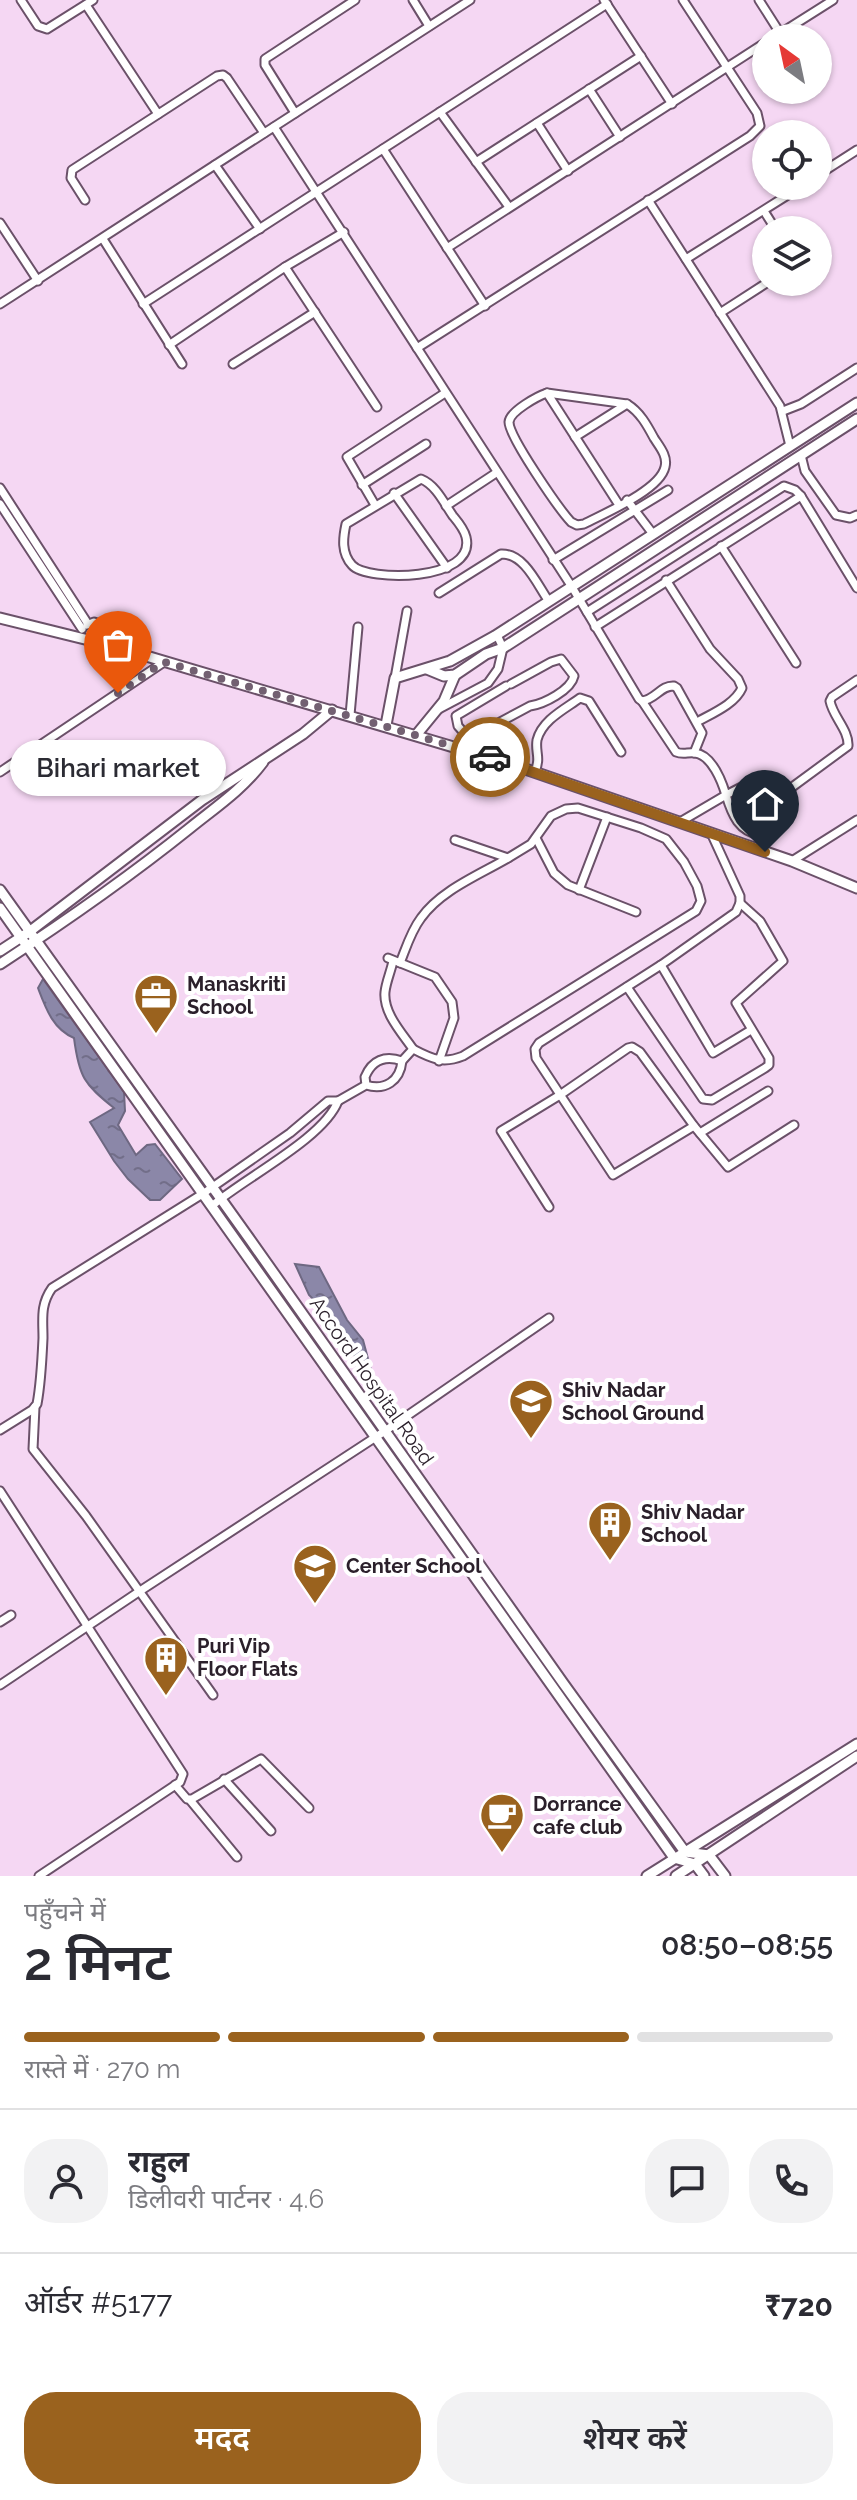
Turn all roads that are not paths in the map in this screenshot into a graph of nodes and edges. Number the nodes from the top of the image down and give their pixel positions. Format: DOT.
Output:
graph roads {
  1 [pos="21,0"];
  2 [pos="355,0"];
  3 [pos="413,0"];
  4 [pos="470,0"];
  5 [pos="683,0"];
  6 [pos="759,0"];
  7 [pos="833,0"];
  8 [pos="90,2"];
  9 [pos="605,2"];
  10 [pos="770,24"];
  11 [pos="795,24"];
  12 [pos="429,26"];
  13 [pos="752,51"];
  14 [pos="641,56"];
  15 [pos="726,68"];
  16 [pos="589,89"];
  17 [pos="672,104"];
  18 [pos="440,112"];
  19 [pos="295,113"];
  20 [pos="158,114"];
  21 [pos="537,123"];
  22 [pos="274,127"];
  23 [pos="264,133"];
  24 [pos="620,137"];
  25 [pos="383,149"];
  26 [pos="857,150"];
  27 [pos="476,162"];
  28 [pos="215,165"];
  29 [pos="832,166"];
  30 [pos="568,171"];
  31 [pos="317,192"];
  32 [pos="85,200"];
  33 [pos="648,200"];
  34 [pos="781,200"];
  35 [pos="509,207"];
  36 [pos="764,211"];
  37 [pos="767,216"];
  38 [pos="0,223"];
  39 [pos="260,229"];
  40 [pos="344,232"];
  41 [pos="103,239"];
  42 [pos="447,248"];
  43 [pos="686,259"];
  44 [pos="285,267"];
  45 [pos="38,281"];
  46 [pos="752,292"];
  47 [pos="0,304"];
  48 [pos="143,304"];
  49 [pos="485,306"];
  50 [pos="315,312"];
  51 [pos="720,313"];
  52 [pos="169,345"];
  53 [pos="417,348"];
  54 [pos="182,364"];
  55 [pos="233,364"];
  56 [pos="857,368"];
  57 [pos="445,393"];
  58 [pos="547,393"];
  59 [pos="857,403"];
  60 [pos="627,404"];
  61 [pos="377,407"];
  62 [pos="783,411"];
  63 [pos="857,419"];
  64 [pos="575,437"];
  65 [pos="426,444"];
  66 [pos="790,446"];
  67 [pos="801,455"];
  68 [pos="496,473"];
  69 [pos="362,485"];
  70 [pos="0,488"];
  71 [pos="668,490"];
  72 [pos="394,493"];
  73 [pos="801,496"];
  74 [pos="627,500"];
  75 [pos="0,504"];
  76 [pos="375,505"];
  77 [pos="619,505"];
  78 [pos="446,506"];
  79 [pos="635,511"];
  80 [pos="857,515"];
  81 [pos="653,534"];
  82 [pos="660,546"];
  83 [pos="721,546"];
  84 [pos="553,560"];
  85 [pos="669,560"];
  86 [pos="447,568"];
  87 [pos="677,573"];
  88 [pos="853,574"];
  89 [pos="666,580"];
  90 [pos="572,587"];
  91 [pos="857,588"];
  92 [pos="439,593"];
  93 [pos="579,599"];
  94 [pos="548,600"];
  95 [pos="407,611"];
  96 [pos="587,612"];
  97 [pos="0,618"];
  98 [pos="358,627"];
  99 [pos="595,627"];
  100 [pos="84,630"];
  101 [pos="497,635"];
  102 [pos="109,645"];
  103 [pos="503,648"];
  104 [pos="164,662"];
  105 [pos="796,663"];
  106 [pos="427,669"];
  107 [pos="498,669"];
  108 [pos="455,675"];
  109 [pos="395,678"];
  110 [pos="857,680"];
  111 [pos="508,684"];
  112 [pos="642,701"];
  113 [pos="332,710"];
  114 [pos="437,710"];
  115 [pos="350,715"];
  116 [pos="697,722"];
  117 [pos="386,725"];
  118 [pos="417,734"];
  119 [pos="621,752"];
  120 [pos="694,753"];
  121 [pos="267,757"];
  122 [pos="1,769"];
  123 [pos="535,772"];
  124 [pos="726,795"];
  125 [pos="780,796"];
  126 [pos="607,817"];
  127 [pos="857,820"];
  128 [pos="680,822"];
  129 [pos="712,835"];
  130 [pos="536,838"];
  131 [pos="455,840"];
  132 [pos="508,858"];
  133 [pos="792,861"];
  134 [pos="857,888"];
  135 [pos="0,890"];
  136 [pos="579,890"];
  137 [pos="740,903"];
  138 [pos="0,908"];
  139 [pos="636,912"];
  140 [pos="28,939"];
  141 [pos="0,951"];
  142 [pos="394,961"];
  143 [pos="0,964"];
  144 [pos="661,965"];
  145 [pos="627,987"];
  146 [pos="751,1030"];
  147 [pos="413,1049"];
  148 [pos="402,1061"];
  149 [pos="439,1061"];
  150 [pos="366,1085"];
  151 [pos="768,1091"];
  152 [pos="560,1095"];
  153 [pos="338,1101"];
  154 [pos="794,1125"];
  155 [pos="697,1130"];
  156 [pos="208,1190"];
  157 [pos="217,1202"];
  158 [pos="549,1207"];
  159 [pos="549,1318"];
  160 [pos="35,1407"];
  161 [pos="0,1430"];
  162 [pos="381,1434"];
  163 [pos="0,1491"];
  164 [pos="140,1591"];
  165 [pos="11,1615"];
  166 [pos="0,1622"];
  167 [pos="87,1626"];
  168 [pos="0,1685"];
  169 [pos="213,1695"];
  170 [pos="857,1744"];
  171 [pos="857,1756"];
  172 [pos="224,1779"];
  173 [pos="175,1785"];
  174 [pos="190,1800"];
  175 [pos="309,1808"];
  176 [pos="271,1831"];
  177 [pos="685,1852"];
  178 [pos="709,1855"];
  179 [pos="237,1857"];
  180 [pos="674,1858"];
  181 [pos="695,1864"];
  182 [pos="39,1876"];
  183 [pos="647,1876"];
  184 [pos="676,1876"];
  185 [pos="704,1876"];
  186 [pos="725,1876"];
  1 -- 8 [label="street"];
  2 -- 19 [label="street"];
  3 -- 12 [label="street"];
  4 -- 12 [label="street"];
  5 -- 15 [label="street"];
  6 -- 10 [label="street"];
  7 -- 11 [label="street"];
  8 -- 20 [label="street"];
  9 -- 14 [label="street"];
  9 -- 18 [label="street"];
  12 -- 19 [label="street"];
  13 -- 15 [label="street"];
  14 -- 16 [label="street"];
  14 -- 17 [label="street"];
  15 -- 17 [label="street"];
  15 -- 33 [label="street"];
  16 -- 21 [label="street"];
  16 -- 24 [label="street"];
  17 -- 24 [label="street"];
  18 -- 25 [label="street"];
  18 -- 27 [label="street"];
  19 -- 22 [label="street"];
  20 -- 23 [label="street"];
  20 -- 32 [label="street"];
  21 -- 27 [label="street"];
  21 -- 30 [label="street"];
  22 -- 23 [label="street"];
  22 -- 31 [label="street"];
  23 -- 28 [label="street"];
  24 -- 30 [label="street"];
  25 -- 31 [label="street"];
  25 -- 42 [label="street"];
  26 -- 29 [label="street"];
  27 -- 35 [label="street"];
  28 -- 39 [label="street"];
  28 -- 41 [label="street"];
  30 -- 35 [label="street"];
  31 -- 39 [label="street"];
  31 -- 40 [label="street"];
  33 -- 43 [label="street"];
  33 -- 49 [label="street"];
  34 -- 36 [label="street"];
  35 -- 42 [label="street"];
  36 -- 37 [label="street"];
  36 -- 43 [label="street"];
  38 -- 45 [label="street"];
  39 -- 48 [label="street"];
  40 -- 44 [label="street"];
  40 -- 53 [label="street"];
  41 -- 45 [label="street"];
  41 -- 48 [label="street"];
  42 -- 49 [label="street"];
  43 -- 51 [label="street"];
  44 -- 50 [label="street"];
  44 -- 52 [label="street"];
  45 -- 47 [label="street"];
  46 -- 51 [label="street"];
  48 -- 52 [label="street"];
  49 -- 53 [label="street"];
  50 -- 55 [label="street"];
  50 -- 61 [label="street"];
  51 -- 62 [label="street"];
  52 -- 54 [label="street"];
  53 -- 57 [label="street"];
  56 -- 62 [label="street"];
  57 -- 68 [label="street"];
  57 -- 69 [label="street"];
  58 -- 60 [label="street"];
  58 -- 64 [label="street"];
  58 -- 77 [label="street"];
  59 -- 66 [label="street"];
  60 -- 64 [label="street"];
  60 -- 74 [label="street"];
  62 -- 66 [label="street"];
  63 -- 67 [label="street"];
  64 -- 77 [label="street"];
  65 -- 69 [label="street"];
  66 -- 81 [label="street"];
  67 -- 80 [label="street"];
  67 -- 82 [label="street"];
  68 -- 78 [label="street"];
  68 -- 84 [label="street"];
  69 -- 76 [label="street"];
  70 -- 100 [label="street"];
  71 -- 79 [label="street"];
  72 -- 76 [label="street"];
  72 -- 78 [label="street"];
  72 -- 86 [label="street"];
  73 -- 83 [label="street"];
  73 -- 85 [label="street"];
  73 -- 88 [label="street"];
  74 -- 77 [label="street"];
  74 -- 79 [label="street"];
  75 -- 100 [label="street"];
  76 -- 86 [label="street"];
  78 -- 86 [label="street"];
  79 -- 81 [label="street"];
  79 -- 84 [label="street"];
  81 -- 90 [label="street"];
  82 -- 85 [label="street"];
  82 -- 93 [label="street"];
  83 -- 87 [label="street"];
  83 -- 105 [label="street"];
  84 -- 90 [label="street"];
  85 -- 87 [label="street"];
  85 -- 96 [label="street"];
  87 -- 89 [label="street"];
  88 -- 91 [label="street"];
  89 -- 99 [label="street"];
  89 -- 116 [label="street"];
  90 -- 93 [label="street"];
  90 -- 94 [label="street"];
  92 -- 94 [label="street"];
  93 -- 96 [label="street"];
  93 -- 103 [label="street"];
  94 -- 101 [label="street"];
  95 -- 109 [label="street"];
  96 -- 99 [label="street"];
  97 -- 100 [label="street"];
  98 -- 115 [label="street"];
  99 -- 112 [label="street"];
  100 -- 102 [label="street"];
  100 -- 102 [label="street"];
  101 -- 103 [label="street"];
  101 -- 106 [label="street"];
  102 -- 104 [label="street"];
  103 -- 107 [label="street"];
  103 -- 108 [label="street"];
  104 -- 113 [label="street"];
  104 -- 122 [label="street"];
  106 -- 108 [label="street"];
  106 -- 109 [label="street"];
  107 -- 111 [label="street"];
  107 -- 114 [label="street"];
  108 -- 114 [label="street"];
  109 -- 117 [label="street"];
  110 -- 125 [label="street"];
  111 -- 111 [label="street"];
  112 -- 116 [label="street"];
  112 -- 120 [label="street"];
  113 -- 115 [label="street"];
  113 -- 121 [label="street"];
  114 -- 118 [label="street"];
  115 -- 117 [label="street"];
  116 -- 120 [label="street"];
  117 -- 118 [label="street"];
  118 -- 123 [label="street"];
  119 -- 123 [label="street"];
  120 -- 124 [label="street"];
  121 -- 140 [label="street"];
  121 -- 140 [label="street"];
  123 -- 128 [label="street"];
  124 -- 125 [label="street"];
  124 -- 125 [label="street"];
  124 -- 128 [label="street"];
  126 -- 130 [label="street"];
  126 -- 136 [label="street"];
  126 -- 149 [label="street"];
  127 -- 133 [label="street"];
  128 -- 129 [label="street"];
  129 -- 133 [label="street"];
  129 -- 137 [label="street"];
  130 -- 132 [label="street"];
  130 -- 136 [label="street"];
  131 -- 132 [label="street"];
  132 -- 142 [label="street"];
  133 -- 134 [label="street"];
  135 -- 140 [label="street, Accord Hospital Road"];
  136 -- 139 [label="street"];
  137 -- 144 [label="street"];
  137 -- 146 [label="street"];
  138 -- 140 [label="street"];
  140 -- 141 [label="street"];
  140 -- 143 [label="street"];
  140 -- 156 [label="street, Accord Hospital Road"];
  142 -- 147 [label="street"];
  142 -- 149 [label="street"];
  144 -- 145 [label="street"];
  144 -- 146 [label="street"];
  145 -- 146 [label="street"];
  145 -- 152 [label="street"];
  147 -- 148 [label="street"];
  147 -- 149 [label="street"];
  148 -- 150 [label="street"];
  148 -- 150 [label="street"];
  150 -- 153 [label="street"];
  151 -- 155 [label="street"];
  152 -- 155 [label="street"];
  152 -- 155 [label="street"];
  152 -- 158 [label="street"];
  153 -- 156 [label="street"];
  153 -- 157 [label="street"];
  154 -- 155 [label="street"];
  156 -- 157 [label="street, Accord Hospital Road"];
  156 -- 160 [label="street"];
  157 -- 162 [label="street, Accord Hospital Road"];
  159 -- 162 [label="street"];
  160 -- 161 [label="street"];
  160 -- 164 [label="street"];
  162 -- 164 [label="street"];
  162 -- 177 [label="street, Accord Hospital Road"];
  162 -- 180 [label="street"];
  163 -- 167 [label="street"];
  164 -- 167 [label="street"];
  164 -- 169 [label="street"];
  165 -- 166 [label="street"];
  167 -- 168 [label="street"];
  167 -- 173 [label="street"];
  170 -- 177 [label="street"];
  171 -- 178 [label="street"];
  172 -- 174 [label="street"];
  172 -- 175 [label="street"];
  172 -- 176 [label="street"];
  173 -- 174 [label="street"];
  173 -- 182 [label="street"];
  174 -- 179 [label="street"];
  177 -- 178 [label="street"];
  177 -- 180 [label="street"];
  178 -- 181 [label="street"];
  178 -- 186 [label="street"];
  180 -- 181 [label="street"];
  180 -- 183 [label="street"];
  181 -- 184 [label="street"];
  181 -- 185 [label="street"];
}
